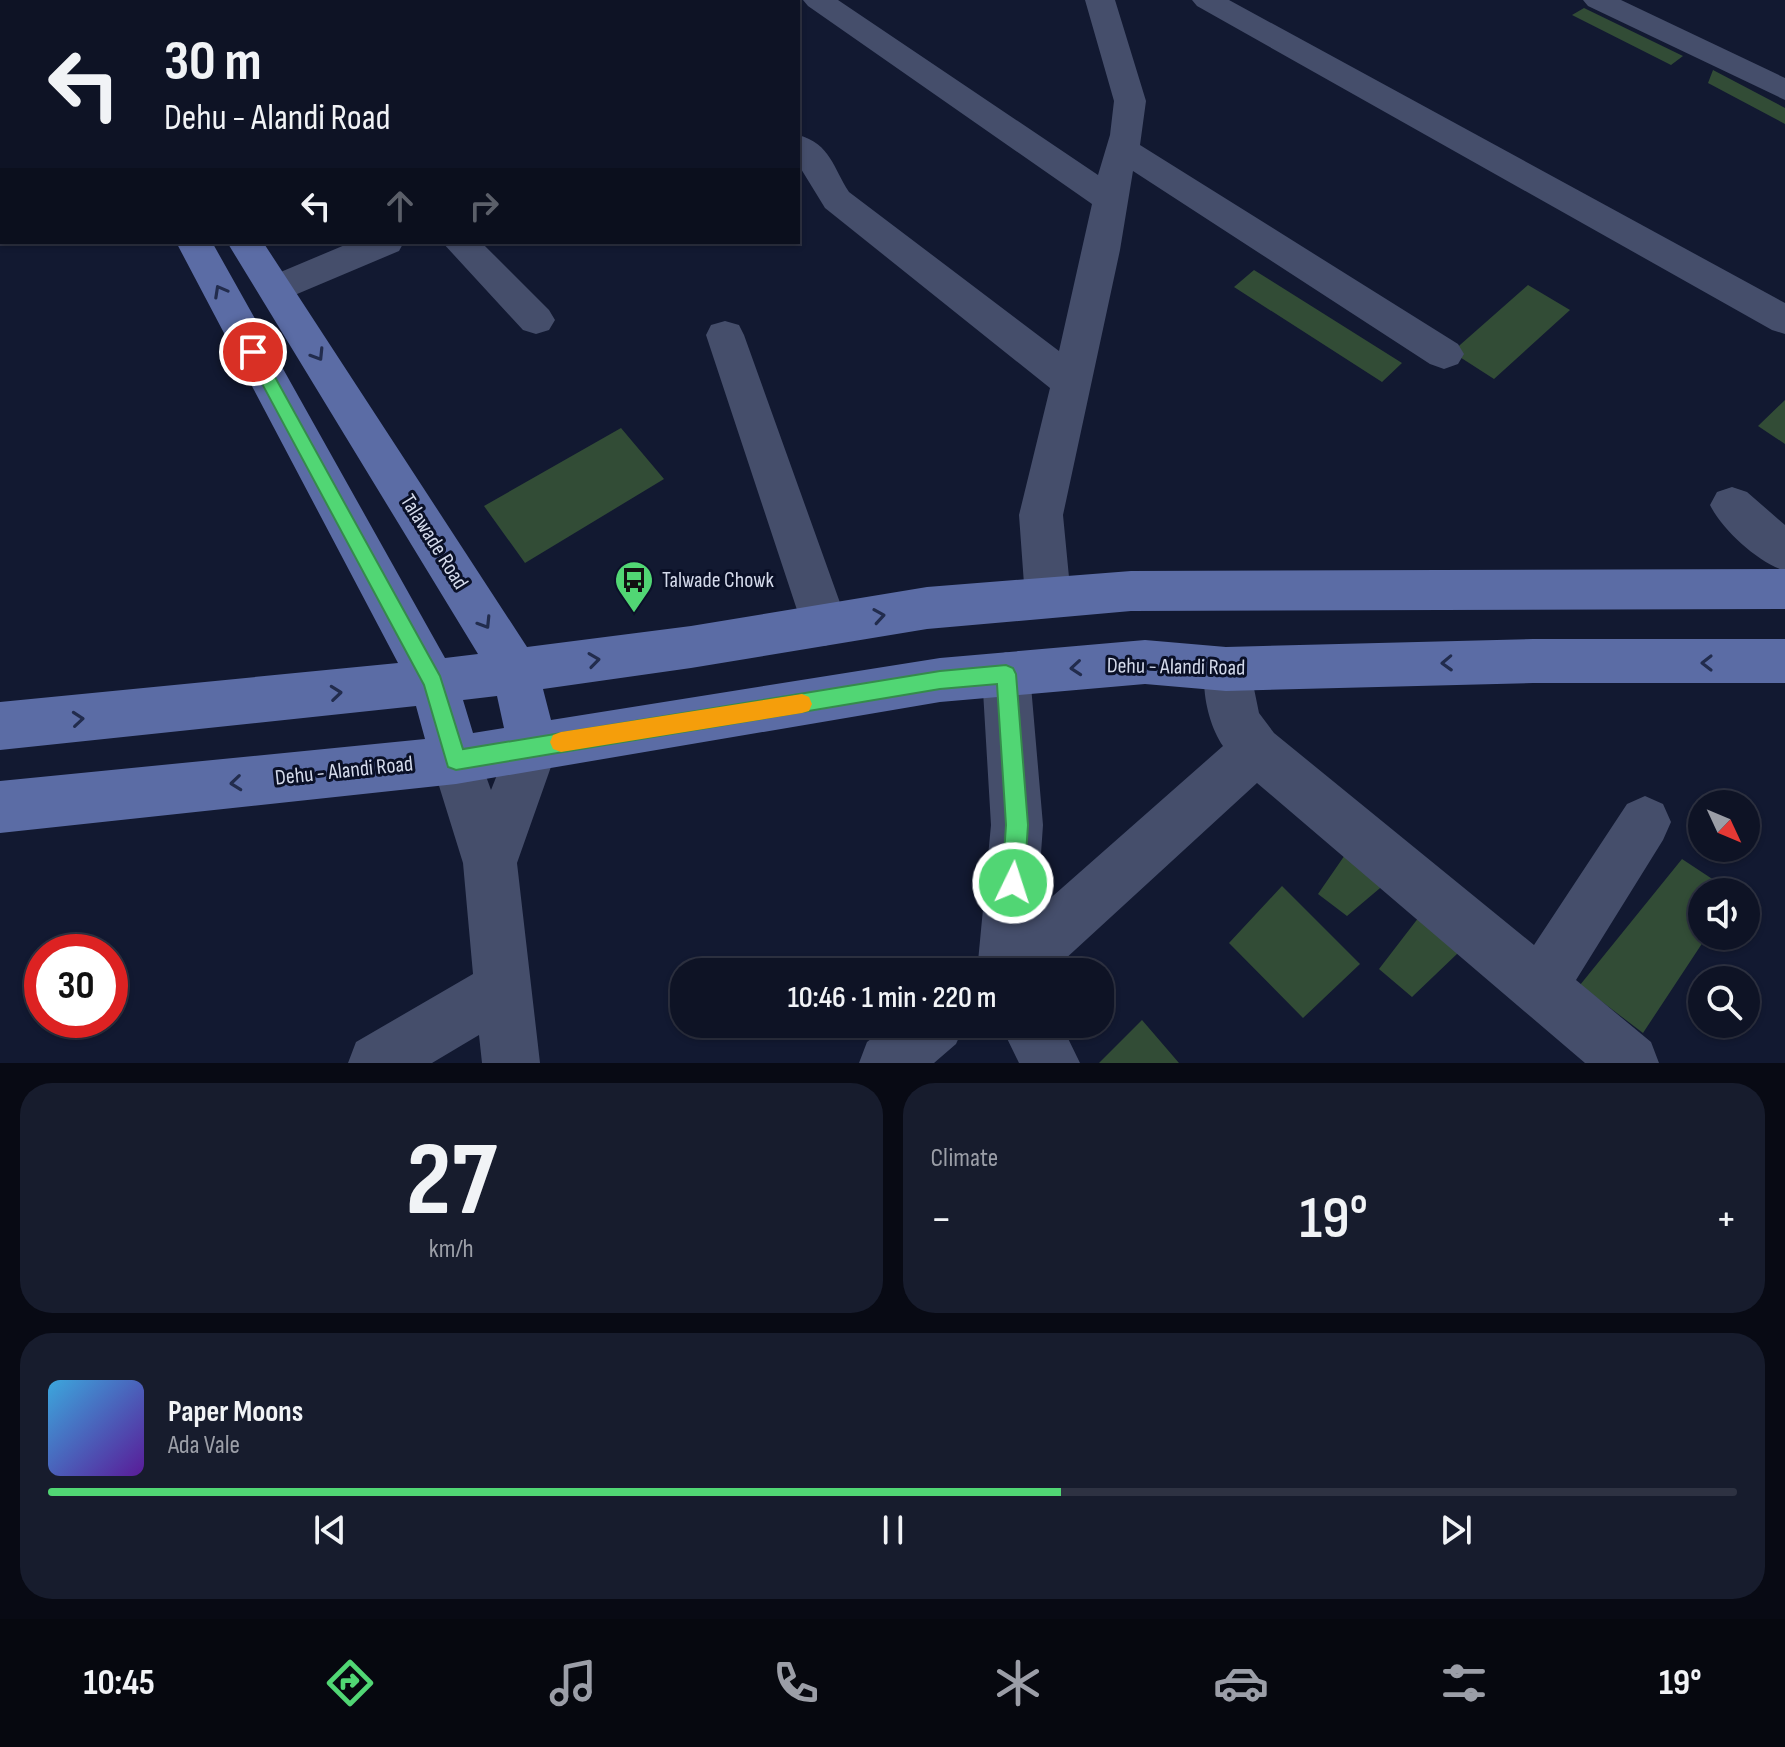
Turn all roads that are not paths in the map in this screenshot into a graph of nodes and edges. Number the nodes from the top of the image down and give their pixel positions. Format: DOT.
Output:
graph roads {
  1 [pos="818,0"];
  2 [pos="1100,0"];
  3 [pos="1207,0"];
  4 [pos="1598,0"];
  5 [pos="1785,90"];
  6 [pos="800,148"];
  7 [pos="1122,149"];
  8 [pos="1110,199"];
  9 [pos="195,244"];
  10 [pos="246,244"];
  11 [pos="381,244"];
  12 [pos="462,244"];
  13 [pos="277,288"];
  14 [pos="536,320"];
  15 [pos="1785,320"];
  16 [pos="725,335"];
  17 [pos="1444,354"];
  18 [pos="1071,382"];
  19 [pos="1732,505"];
  20 [pos="1785,552"];
  21 [pos="1785,589"];
  22 [pos="1048,598"];
  23 [pos="825,625"];
  24 [pos="1785,661"];
  25 [pos="1226,669"];
  26 [pos="515,671"];
  27 [pos="1006,674"];
  28 [pos="433,682"];
  29 [pos="0,726"];
  30 [pos="533,747"];
  31 [pos="1256,750"];
  32 [pos="456,760"];
  33 [pos="0,807"];
  34 [pos="1645,822"];
  35 [pos="490,863"];
  36 [pos="1009,958"];
  37 [pos="1024,958"];
  38 [pos="1540,986"];
  39 [pos="502,989"];
  40 [pos="919,1038"];
  41 [pos="1037,1038"];
  42 [pos="377,1063"];
  43 [pos="511,1063"];
  44 [pos="888,1063"];
  45 [pos="1051,1063"];
  46 [pos="1630,1063"];
  1 -- 8 [label="street"];
  2 -- 7 [label="street"];
  3 -- 15 [label="street"];
  4 -- 5 [label="street"];
  6 -- 18 [label="street"];
  7 -- 8 [label="street"];
  7 -- 17 [label="street"];
  8 -- 18 [label="street"];
  28 -- 9 [label="main road, one-way"];
  10 -- 13 [label="main road, Talawade Road"];
  11 -- 13 [label="street"];
  12 -- 14 [label="street"];
  13 -- 26 [label="main road, Talawade Road, one-way"];
  16 -- 23 [label="street"];
  18 -- 22 [label="street"];
  19 -- 20 [label="street"];
  21 -- 22 [label="main road"];
  23 -- 22 [label="main road, one-way"];
  26 -- 23 [label="main road, one-way"];
  24 -- 25 [label="main road, Dehu - Alandi Road, one-way"];
  25 -- 27 [label="main road, Dehu - Alandi Road, one-way"];
  25 -- 31 [label="street"];
  26 -- 28 [label="main road"];
  26 -- 30 [label="main road, Talawade Road"];
  27 -- 30 [label="main road, Dehu - Alandi Road"];
  27 -- 36 [label="street"];
  29 -- 28 [label="main road, one-way"];
  28 -- 32 [label="main road"];
  30 -- 32 [label="main road, Dehu - Alandi Road"];
  30 -- 35 [label="street"];
  31 -- 37 [label="street"];
  31 -- 38 [label="street"];
  32 -- 33 [label="main road, Dehu - Alandi Road, one-way"];
  32 -- 35 [label="street"];
  34 -- 38 [label="street"];
  35 -- 39 [label="street"];
  38 -- 46 [label="street"];
  39 -- 42 [label="street"];
  39 -- 43 [label="street"];
  40 -- 44 [label="street"];
  41 -- 45 [label="street"];
}
